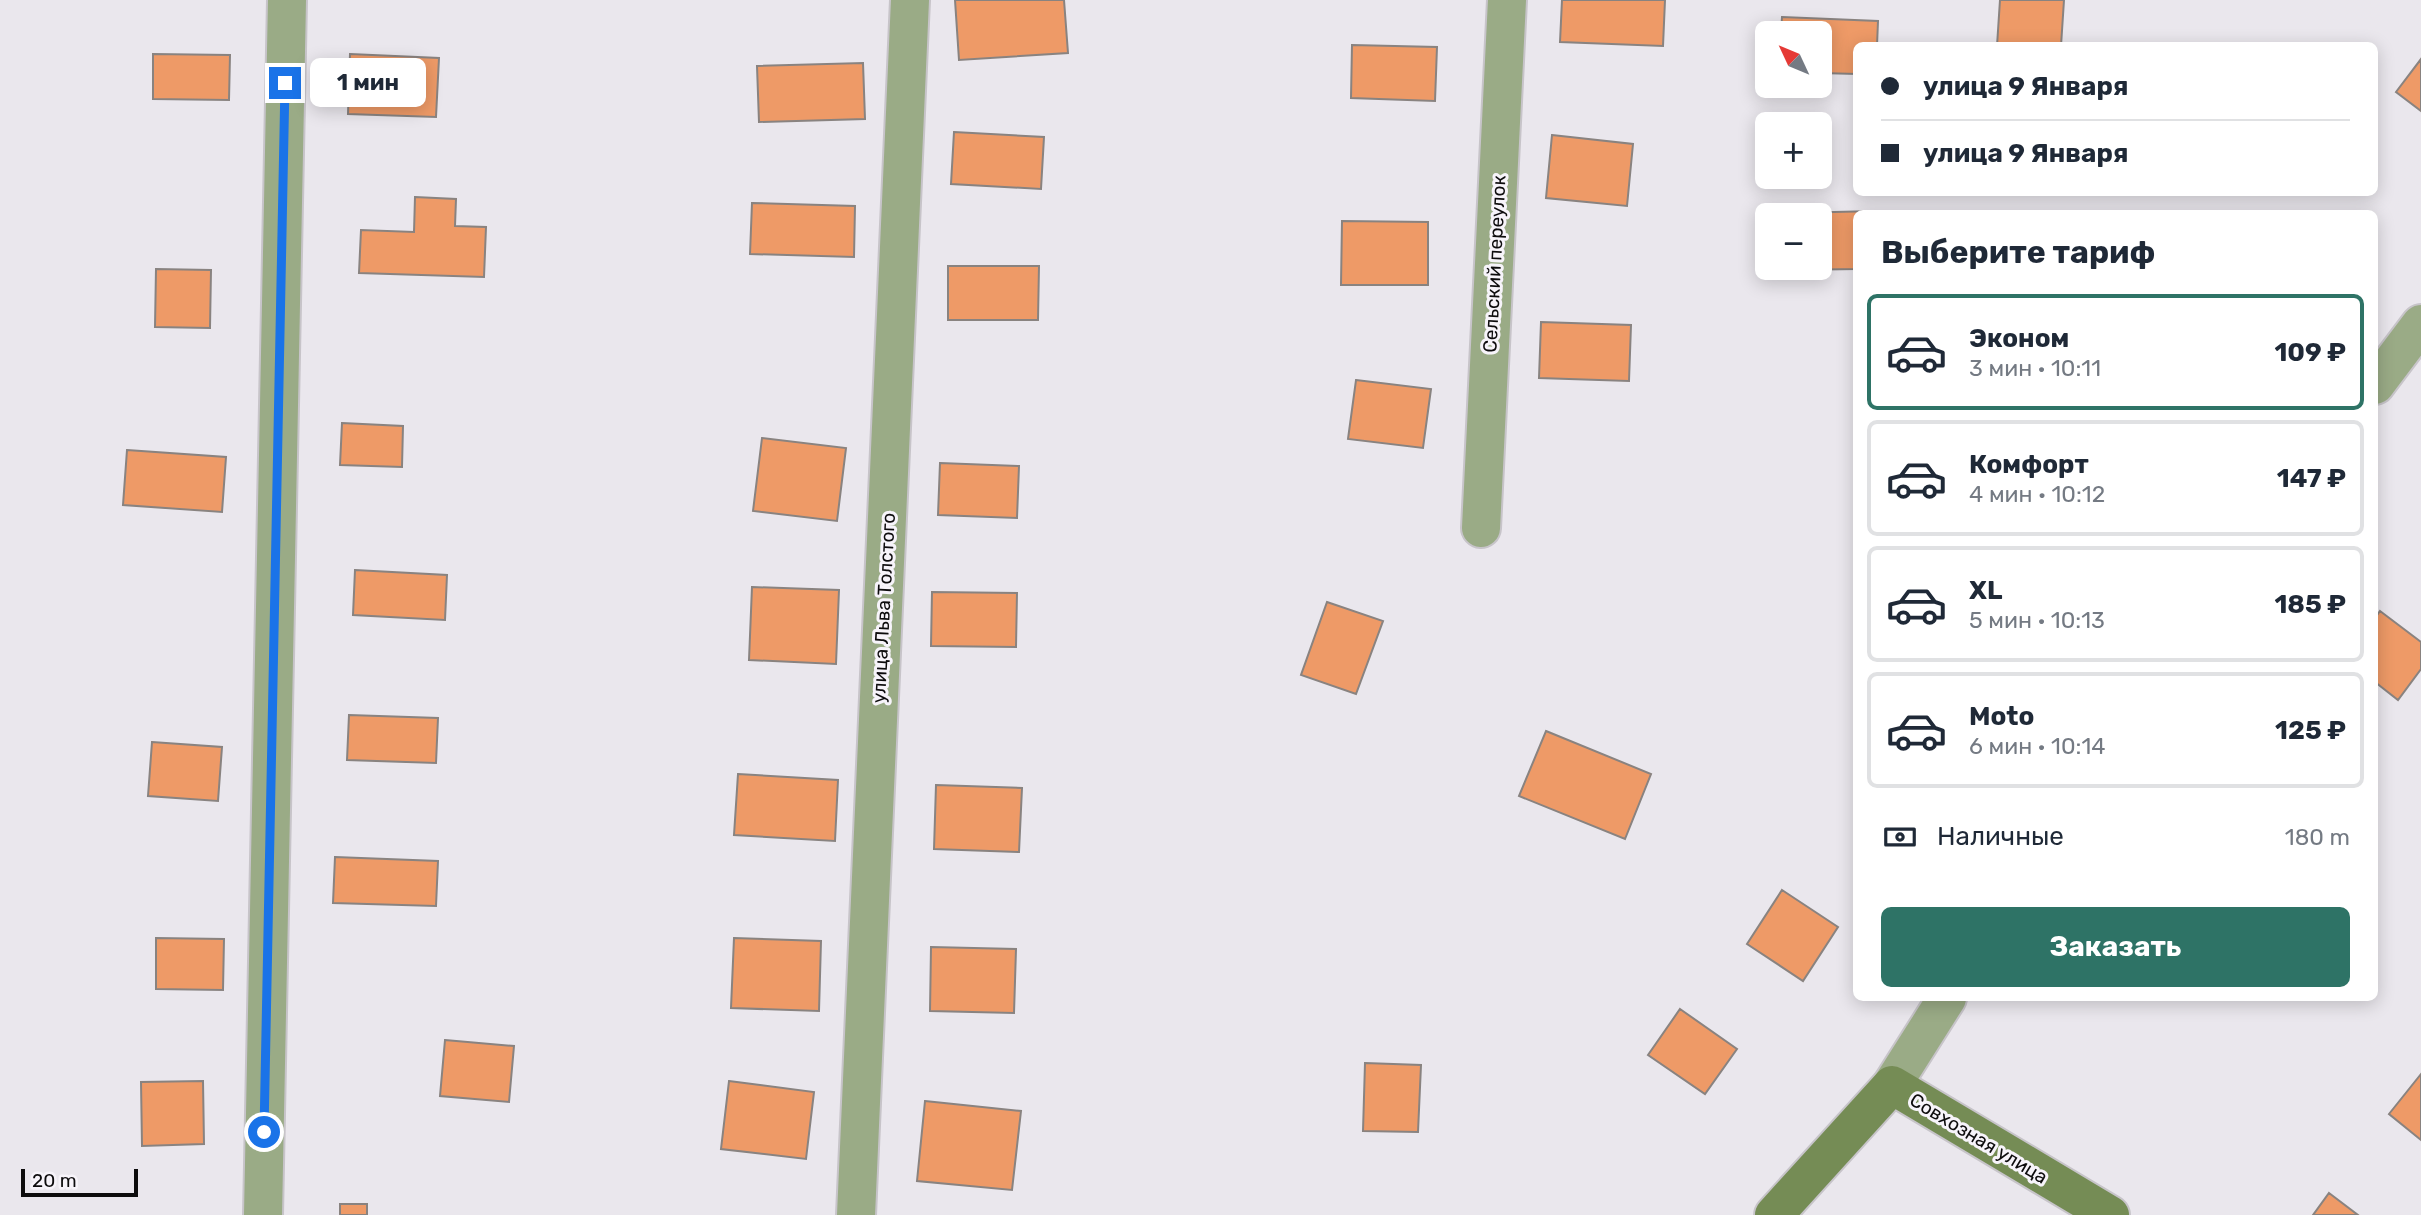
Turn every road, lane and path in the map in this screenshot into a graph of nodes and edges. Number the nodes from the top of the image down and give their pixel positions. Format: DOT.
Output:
graph roads {
  1 [pos="287,0"];
  2 [pos="910,0"];
  3 [pos="1507,0"];
  4 [pos="2421,324"];
  5 [pos="2378,381"];
  6 [pos="1481,528"];
  7 [pos="1945,1001"];
  8 [pos="1892,1085"];
  9 [pos="263,1215"];
  10 [pos="856,1215"];
  11 [pos="1774,1215"];
  12 [pos="2109,1215"];
  1 -- 9 [label="street"];
  2 -- 10 [label="street, улица Льва Толстого"];
  3 -- 6 [label="street, Сельский переулок"];
  4 -- 5 [label="street"];
  7 -- 8 [label="street"];
  8 -- 11 [label="main road, Совхозная улица"];
  8 -- 12 [label="main road, Совхозная улица"];
}
